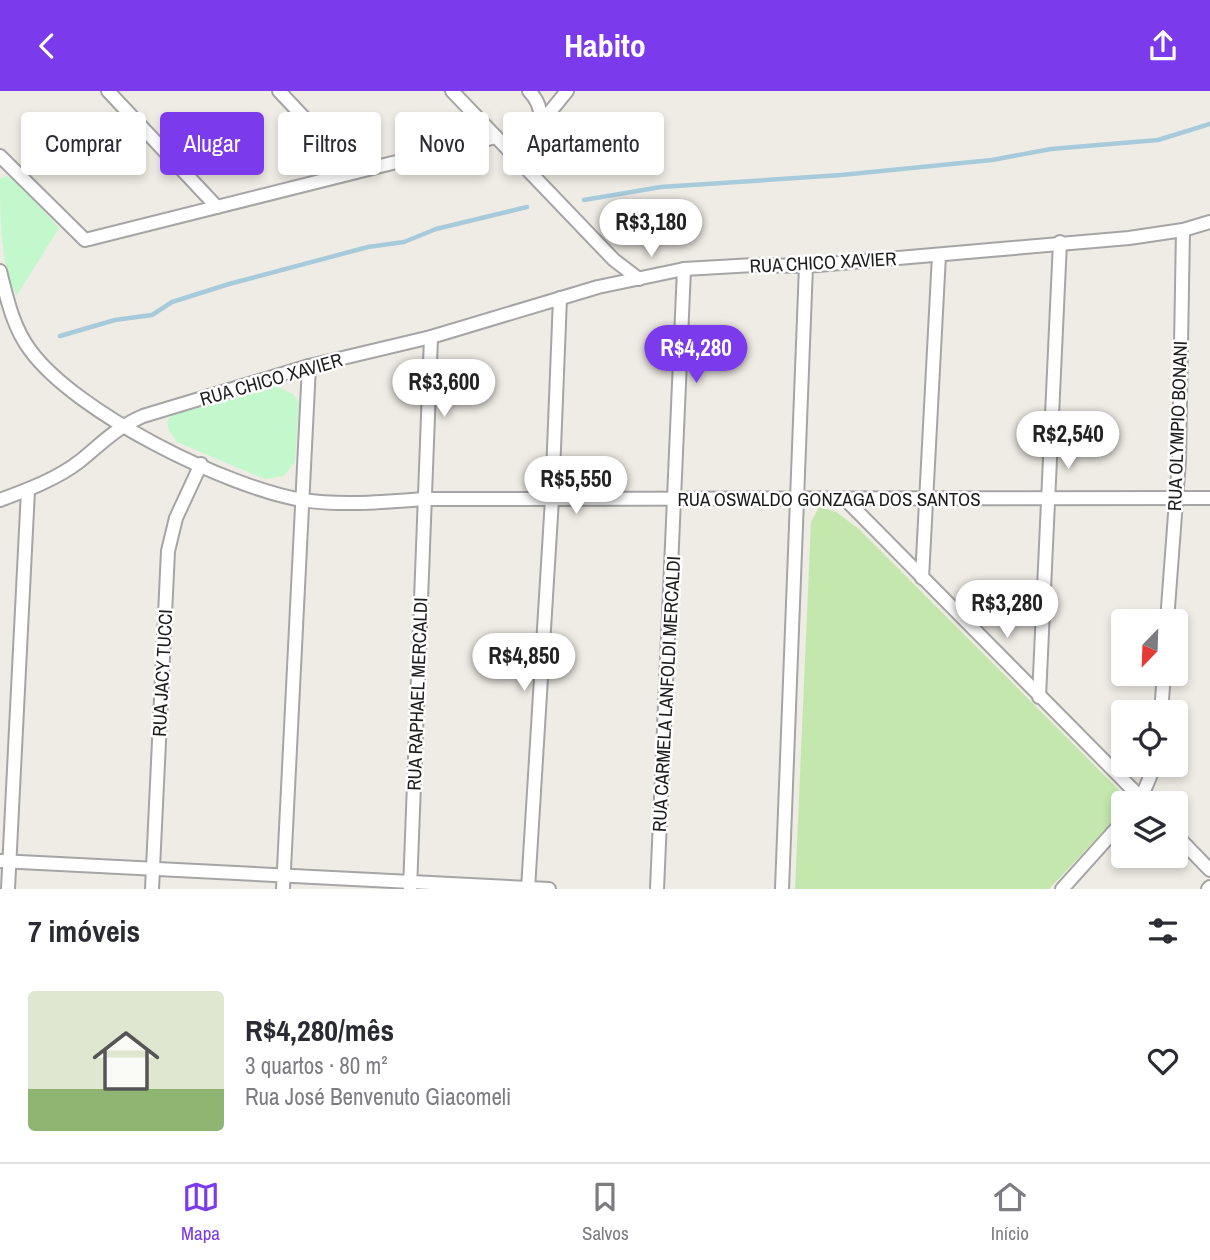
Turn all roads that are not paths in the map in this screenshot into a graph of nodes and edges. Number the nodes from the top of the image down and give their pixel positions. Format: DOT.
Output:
graph roads {
  1 [pos="108,91"];
  2 [pos="279,91"];
  3 [pos="529,91"];
  4 [pos="567,91"];
  5 [pos="459,94"];
  6 [pos="299,112"];
  7 [pos="540,112"];
  8 [pos="550,112"];
  9 [pos="496,137"];
  10 [pos="503,144"];
  11 [pos="0,156"];
  12 [pos="381,166"];
  13 [pos="343,175"];
  14 [pos="533,175"];
  15 [pos="217,207"];
  16 [pos="1210,222"];
  17 [pos="1183,230"];
  18 [pos="1060,243"];
  19 [pos="939,255"];
  20 [pos="806,266"];
  21 [pos="684,269"];
  22 [pos="0,271"];
  23 [pos="639,279"];
  24 [pos="560,298"];
  25 [pos="431,337"];
  26 [pos="309,366"];
  27 [pos="120,425"];
  28 [pos="201,464"];
  29 [pos="28,490"];
  30 [pos="1175,496"];
  31 [pos="1050,498"];
  32 [pos="1210,498"];
  33 [pos="424,499"];
  34 [pos="552,499"];
  35 [pos="675,499"];
  36 [pos="799,499"];
  37 [pos="845,499"];
  38 [pos="925,499"];
  39 [pos="0,500"];
  40 [pos="301,500"];
  41 [pos="922,578"];
  42 [pos="1168,609"];
  43 [pos="1039,697"];
  44 [pos="1131,791"];
  45 [pos="1111,834"];
  46 [pos="1188,847"];
  47 [pos="5,861"];
  48 [pos="153,869"];
  49 [pos="1210,870"];
  50 [pos="284,882"];
  51 [pos="410,885"];
  52 [pos="528,888"];
  53 [pos="8,889"];
  54 [pos="152,889"];
  55 [pos="550,889"];
  56 [pos="657,889"];
  57 [pos="782,889"];
  58 [pos="1062,889"];
  1 -- 15 [label="street"];
  2 -- 6 [label="street"];
  3 -- 7 [label="street"];
  4 -- 8 [label="street"];
  5 -- 9 [label="street"];
  9 -- 10 [label="street"];
  9 -- 12 [label="street"];
  11 -- 15 [label="street"];
  13 -- 15 [label="street"];
  14 -- 23 [label="street"];
  16 -- 17 [label="street, RUA CHICO XAVIER"];
  17 -- 18 [label="street, RUA CHICO XAVIER"];
  17 -- 30 [label="street, RUA OLYMPIO BONANI"];
  18 -- 19 [label="street, RUA CHICO XAVIER"];
  18 -- 31 [label="street"];
  19 -- 20 [label="street, RUA CHICO XAVIER"];
  19 -- 38 [label="street"];
  20 -- 21 [label="street, RUA CHICO XAVIER"];
  20 -- 36 [label="street"];
  21 -- 23 [label="street, RUA CHICO XAVIER"];
  21 -- 35 [label="street, RUA CARMELA LANFOLDI MERCALDI"];
  22 -- 27 [label="street, RUA OSWALDO GONZAGA DOS SANTOS"];
  23 -- 24 [label="street, RUA CHICO XAVIER"];
  24 -- 25 [label="street, RUA CHICO XAVIER"];
  24 -- 34 [label="street"];
  25 -- 26 [label="street, RUA CHICO XAVIER"];
  25 -- 33 [label="street, RUA RAPHAEL MERCALDI"];
  26 -- 27 [label="street, RUA CHICO XAVIER"];
  26 -- 40 [label="street"];
  27 -- 28 [label="street, RUA OSWALDO GONZAGA DOS SANTOS"];
  27 -- 29 [label="street"];
  28 -- 40 [label="street, RUA OSWALDO GONZAGA DOS SANTOS"];
  28 -- 48 [label="street, RUA JACY TUCCI"];
  29 -- 39 [label="street"];
  29 -- 47 [label="street"];
  30 -- 31 [label="street, RUA OSWALDO GONZAGA DOS SANTOS"];
  30 -- 32 [label="street, RUA OSWALDO GONZAGA DOS SANTOS"];
  30 -- 42 [label="street, RUA OLYMPIO BONANI"];
  31 -- 38 [label="street, RUA OSWALDO GONZAGA DOS SANTOS"];
  31 -- 43 [label="street"];
  33 -- 34 [label="street, RUA OSWALDO GONZAGA DOS SANTOS"];
  33 -- 40 [label="street, RUA OSWALDO GONZAGA DOS SANTOS"];
  33 -- 51 [label="street, RUA RAPHAEL MERCALDI"];
  34 -- 35 [label="street, RUA OSWALDO GONZAGA DOS SANTOS"];
  34 -- 52 [label="street"];
  35 -- 36 [label="street, RUA OSWALDO GONZAGA DOS SANTOS"];
  35 -- 56 [label="street, RUA CARMELA LANFOLDI MERCALDI"];
  36 -- 37 [label="street, RUA OSWALDO GONZAGA DOS SANTOS"];
  36 -- 57 [label="street"];
  37 -- 38 [label="street, RUA OSWALDO GONZAGA DOS SANTOS"];
  37 -- 41 [label="street"];
  38 -- 41 [label="street"];
  40 -- 50 [label="street"];
  41 -- 43 [label="street"];
  43 -- 44 [label="street"];
  45 -- 58 [label="street"];
  46 -- 49 [label="street"];
  47 -- 48 [label="street"];
  47 -- 53 [label="street"];
  48 -- 50 [label="street"];
  48 -- 54 [label="street, RUA JACY TUCCI"];
  50 -- 51 [label="street"];
  51 -- 52 [label="street"];
  52 -- 55 [label="street"];
}
